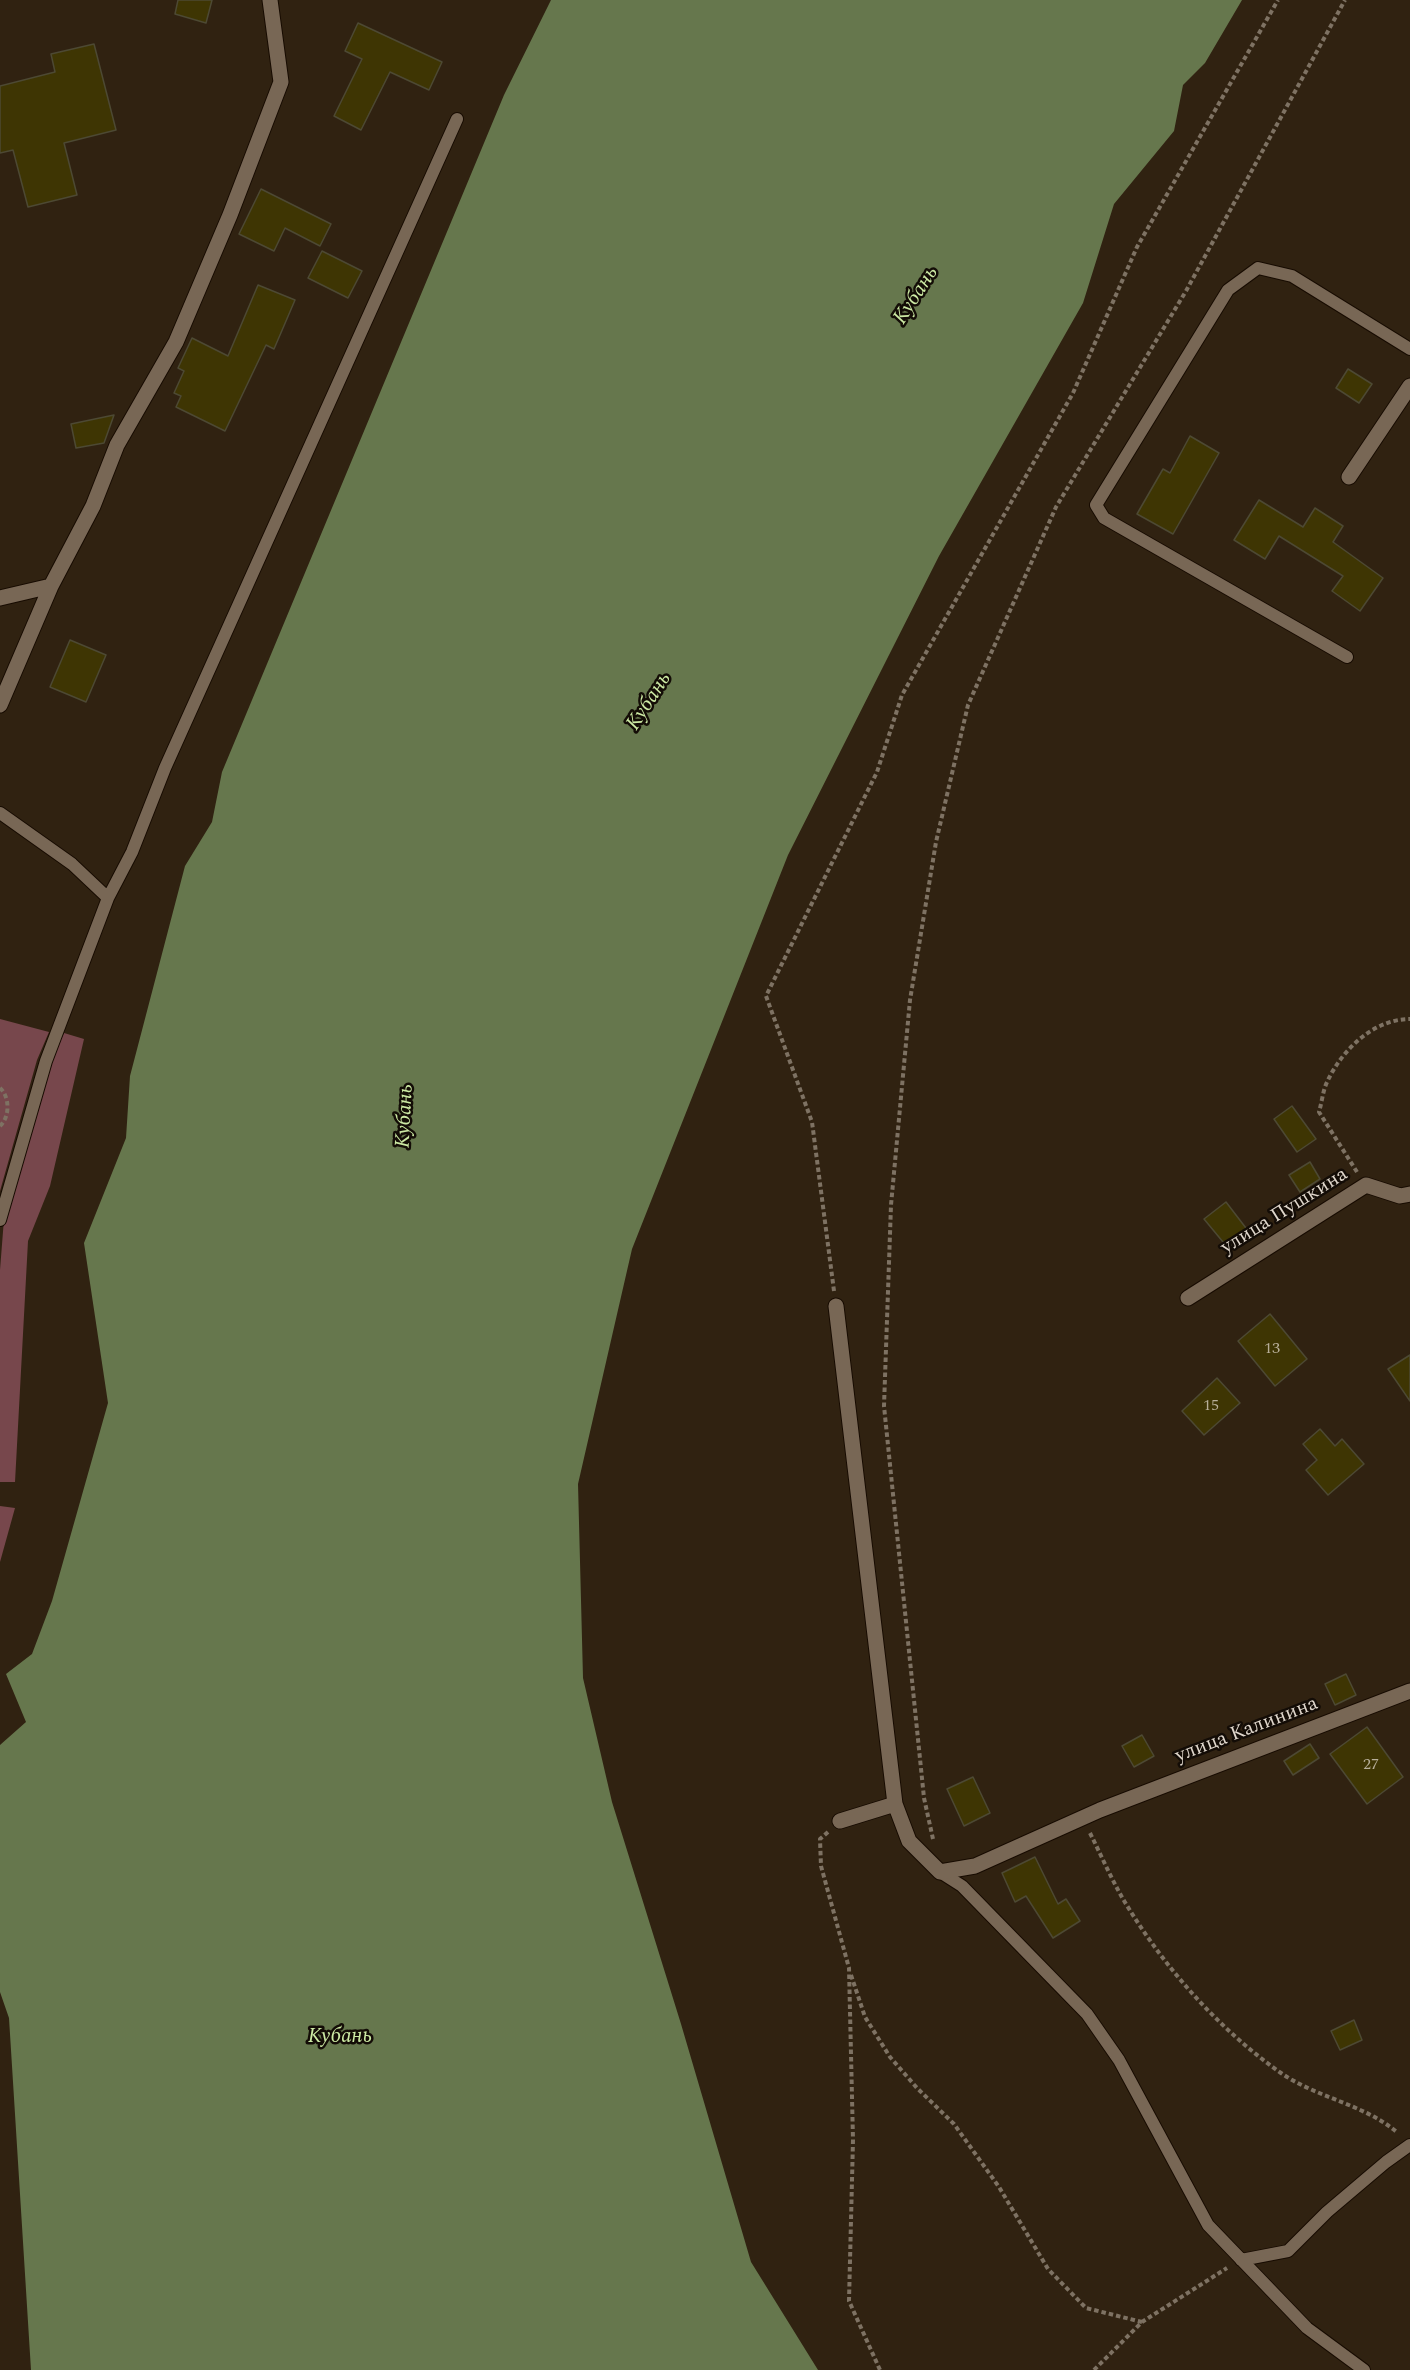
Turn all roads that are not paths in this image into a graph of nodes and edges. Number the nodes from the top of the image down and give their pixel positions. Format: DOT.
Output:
graph roads {
  1 [pos="270,0"];
  2 [pos="457,118"];
  3 [pos="1410,349"];
  4 [pos="1410,386"];
  5 [pos="1349,477"];
  6 [pos="51,586"];
  7 [pos="0,598"];
  8 [pos="1347,657"];
  9 [pos="0,705"];
  10 [pos="0,813"];
  11 [pos="108,898"];
  12 [pos="1410,1194"];
  13 [pos="0,1220"];
  14 [pos="1188,1298"];
  15 [pos="836,1306"];
  16 [pos="1410,1691"];
  17 [pos="896,1804"];
  18 [pos="840,1821"];
  19 [pos="940,1872"];
  20 [pos="1406,2141"];
  21 [pos="1241,2260"];
  22 [pos="1364,2370"];
  1 -- 6 [label="street"];
  2 -- 11 [label="lane"];
  3 -- 8 [label="lane"];
  4 -- 5 [label="street"];
  6 -- 7 [label="street"];
  6 -- 9 [label="street"];
  10 -- 11 [label="lane"];
  11 -- 13 [label="lane"];
  12 -- 14 [label="street, улица Пушкина"];
  15 -- 17 [label="street"];
  16 -- 19 [label="street, улица Калинина"];
  17 -- 18 [label="street"];
  17 -- 19 [label="street"];
  19 -- 21 [label="lane"];
  20 -- 21 [label="lane"];
  21 -- 22 [label="lane"];
}
